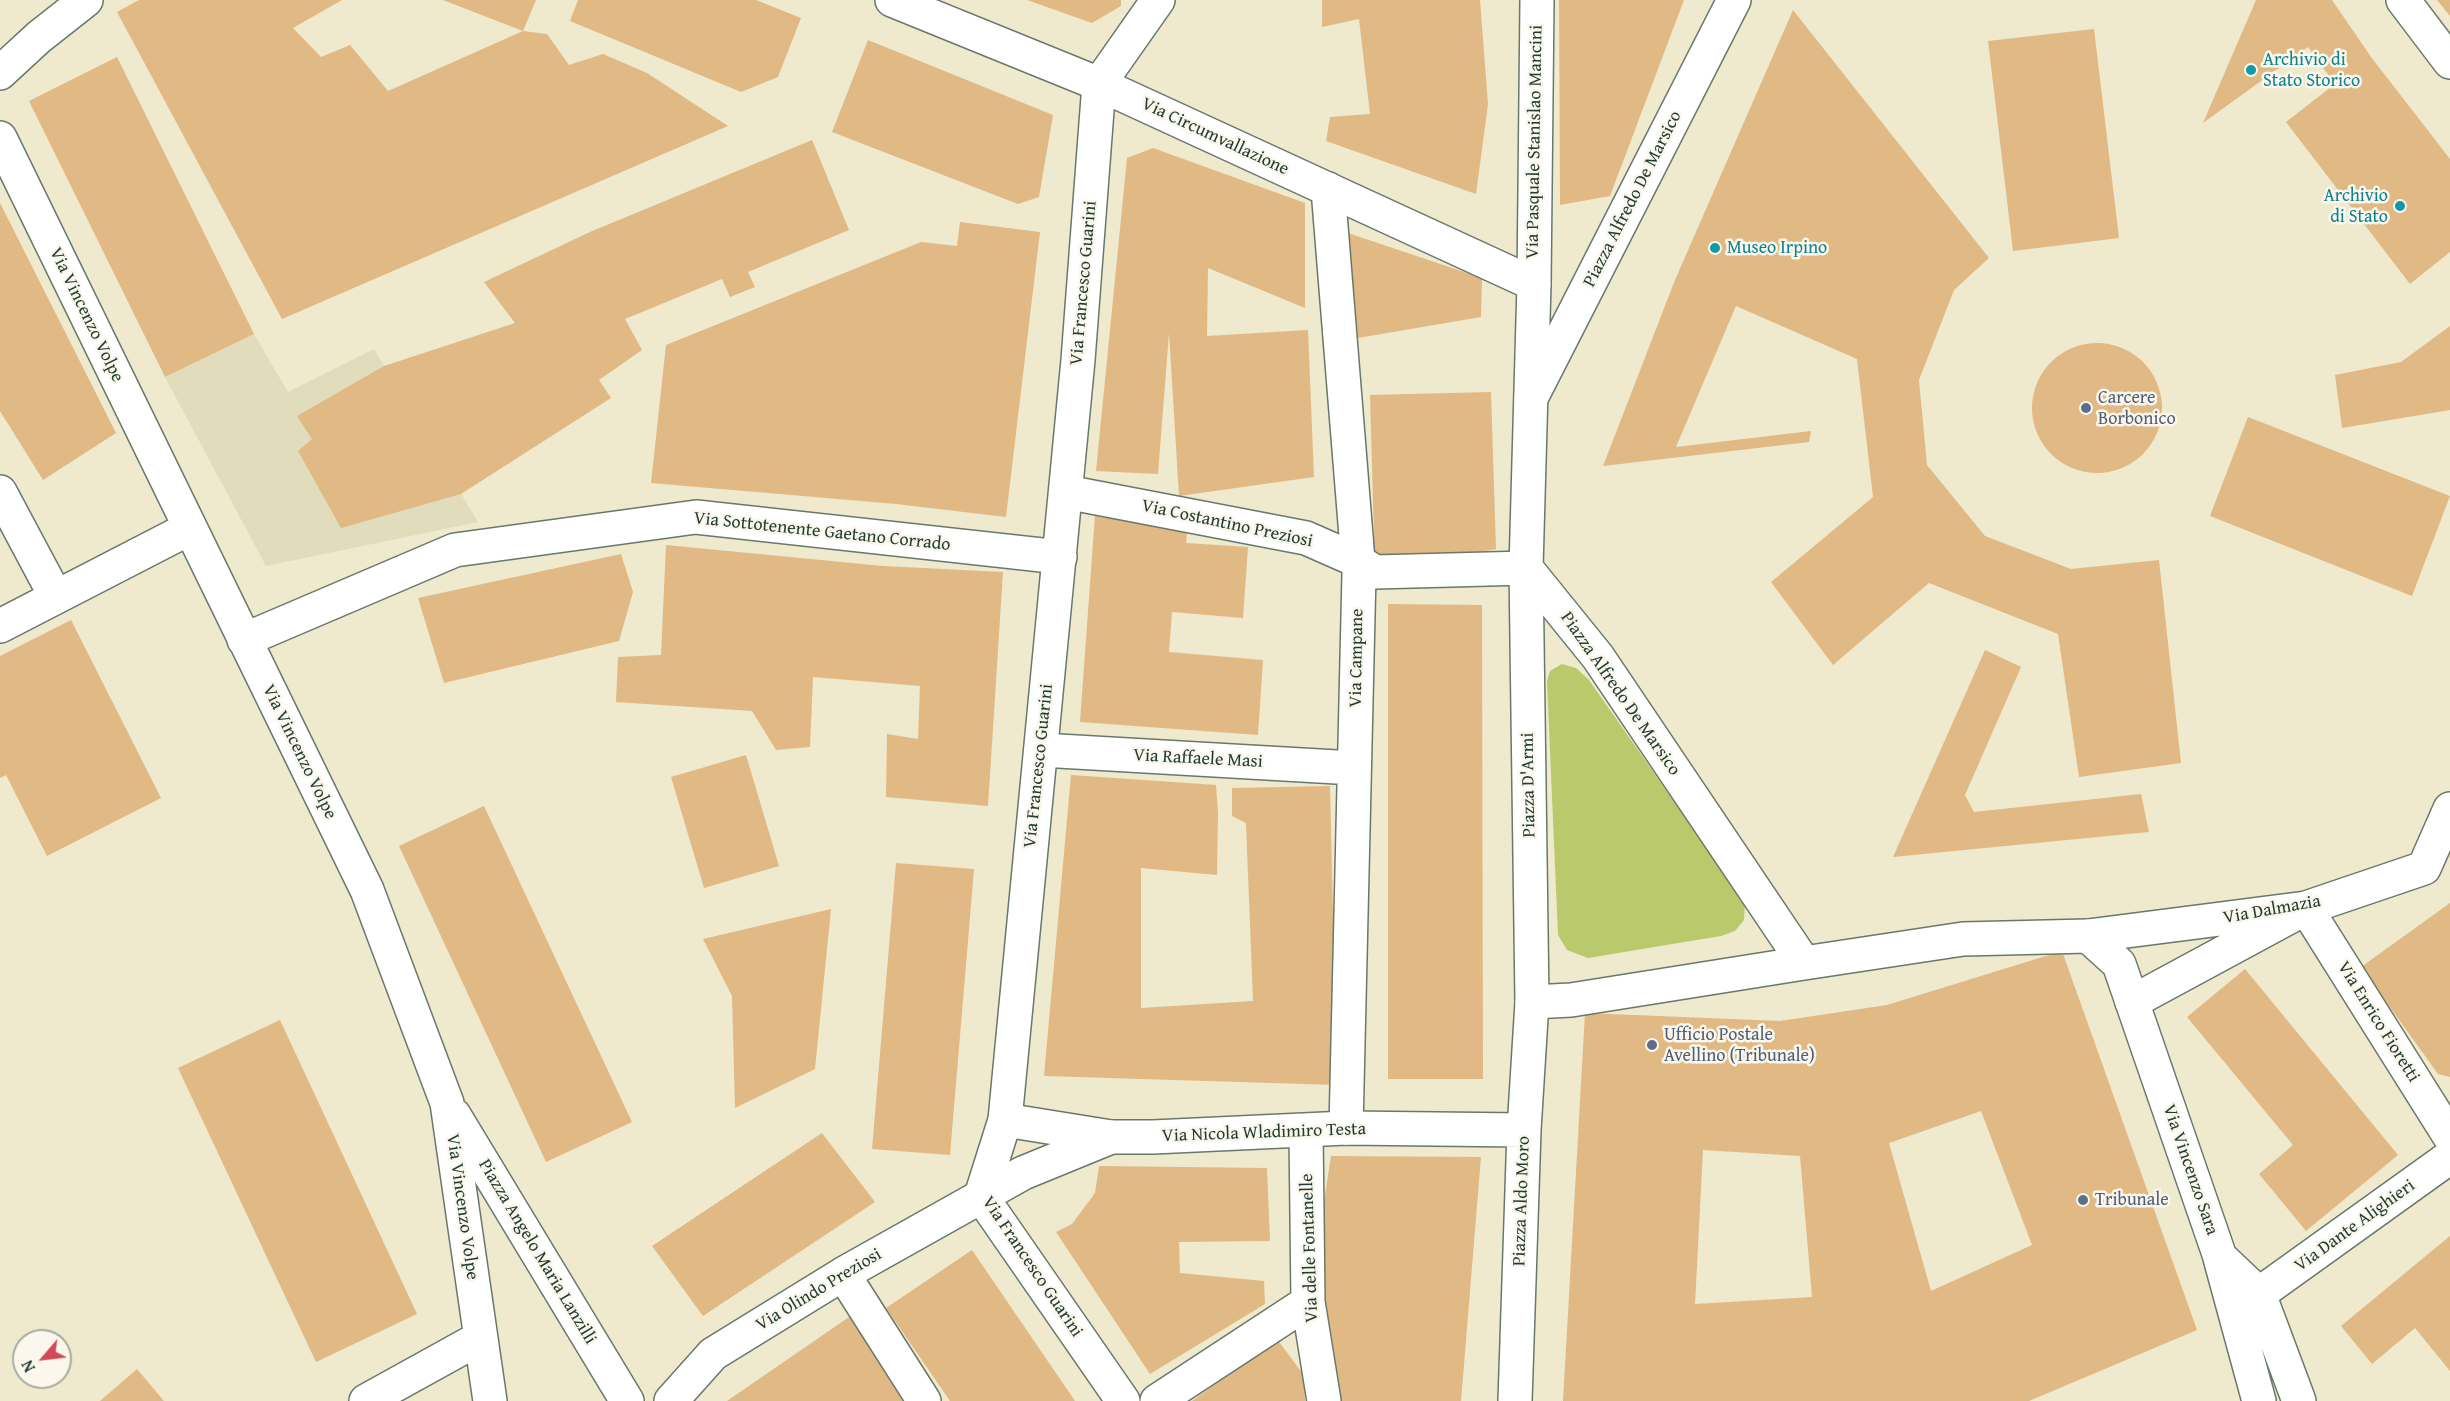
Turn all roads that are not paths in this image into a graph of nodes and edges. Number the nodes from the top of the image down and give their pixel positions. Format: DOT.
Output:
graph roads {
  1 [pos="59,0"];
  2 [pos="86,0"];
  3 [pos="892,0"];
  4 [pos="1158,0"];
  5 [pos="1537,0"];
  6 [pos="1734,0"];
  7 [pos="2403,0"];
  8 [pos="39,37"];
  9 [pos="2450,62"];
  10 [pos="0,73"];
  11 [pos="1099,84"];
  12 [pos="0,138"];
  13 [pos="1328,189"];
  14 [pos="1534,284"];
  15 [pos="1531,398"];
  16 [pos="0,492"];
  17 [pos="1066,492"];
  18 [pos="190,528"];
  19 [pos="1059,557"];
  20 [pos="1356,560"];
  21 [pos="1526,568"];
  22 [pos="56,597"];
  23 [pos="0,626"];
  24 [pos="244,640"];
  25 [pos="1041,750"];
  26 [pos="1354,768"];
  27 [pos="2450,809"];
  28 [pos="2306,908"];
  29 [pos="2088,936"];
  30 [pos="1804,963"];
  31 [pos="1532,1002"];
  32 [pos="2132,1002"];
  33 [pos="447,1103"];
  34 [pos="1005,1120"];
  35 [pos="1346,1128"];
  36 [pos="1524,1130"];
  37 [pos="1306,1131"];
  38 [pos="1111,1137"];
  39 [pos="2450,1137"];
  40 [pos="2450,1157"];
  41 [pos="981,1196"];
  42 [pos="2220,1257"];
  43 [pos="843,1274"];
  44 [pos="2259,1294"];
  45 [pos="1308,1302"];
  46 [pos="480,1338"];
  47 [pos="673,1398"];
  48 [pos="366,1401"];
  49 [pos="489,1401"];
  50 [pos="627,1401"];
  51 [pos="924,1401"];
  52 [pos="1123,1401"];
  53 [pos="1156,1401"];
  54 [pos="1324,1401"];
  55 [pos="1515,1401"];
  56 [pos="2259,1401"];
  57 [pos="2299,1401"];
  1 -- 8 [label="street"];
  2 -- 8 [label="street"];
  3 -- 11 [label="street, Via Circumvallazione"];
  4 -- 11 [label="street"];
  5 -- 14 [label="street, Via Pasquale Stanislao Mancini"];
  6 -- 15 [label="street, Piazza Alfredo De Marsico"];
  7 -- 9 [label="street"];
  8 -- 10 [label="street"];
  11 -- 13 [label="street, Via Circumvallazione"];
  11 -- 17 [label="street, Via Francesco Guarini"];
  12 -- 18 [label="street, Via Vincenzo Volpe"];
  13 -- 14 [label="street, Via Circumvallazione"];
  13 -- 20 [label="street, Via Campane"];
  14 -- 15 [label="street, Piazza Alfredo De Marsico"];
  15 -- 21 [label="street, Piazza Alfredo De Marsico"];
  16 -- 22 [label="street"];
  17 -- 19 [label="street, Via Francesco Guarini"];
  17 -- 20 [label="street, Via Costantino Preziosi"];
  18 -- 22 [label="street"];
  18 -- 24 [label="street, Via Vincenzo Volpe"];
  19 -- 24 [label="street, Via Sottotenente Gaetano Corrado"];
  19 -- 25 [label="street, Via Francesco Guarini"];
  20 -- 21 [label="street, Via Costantino Preziosi"];
  20 -- 26 [label="street, Via Campane"];
  21 -- 30 [label="street, Piazza Alfredo De Marsico"];
  21 -- 31 [label="street, Piazza D'Armi"];
  22 -- 23 [label="street"];
  24 -- 33 [label="street, Via Vincenzo Volpe"];
  25 -- 26 [label="street, Via Raffaele Masi"];
  25 -- 34 [label="street, Via Francesco Guarini"];
  26 -- 35 [label="street, Via Campane"];
  27 -- 28 [label="street, Via Dalmazia"];
  28 -- 29 [label="street, Via Dalmazia"];
  28 -- 32 [label="street"];
  28 -- 39 [label="street, Via Enrico Fioretti"];
  29 -- 30 [label="street"];
  29 -- 32 [label="street, Via Vincenzo Sara"];
  30 -- 31 [label="street"];
  31 -- 36 [label="street, Piazza Aldo Moro"];
  32 -- 42 [label="street, Via Vincenzo Sara"];
  33 -- 46 [label="street, Via Vincenzo Volpe"];
  33 -- 50 [label="street, Piazza Angelo Maria Lanzilli"];
  34 -- 38 [label="street, Via Nicola Wladimiro Testa"];
  34 -- 41 [label="street, Via Francesco Guarini"];
  35 -- 36 [label="street, Via Nicola Wladimiro Testa"];
  35 -- 37 [label="street, Via Nicola Wladimiro Testa"];
  36 -- 55 [label="street, Piazza Aldo Moro"];
  37 -- 38 [label="street, Via Nicola Wladimiro Testa"];
  37 -- 45 [label="street, Via delle Fontanelle"];
  38 -- 41 [label="street, Via Olindo Preziosi"];
  40 -- 44 [label="street, Via Dante Alighieri"];
  41 -- 43 [label="street, Via Olindo Preziosi"];
  41 -- 52 [label="street, Via Francesco Guarini"];
  42 -- 44 [label="street, Via Vincenzo Sara"];
  42 -- 56 [label="street"];
  43 -- 47 [label="street, Via Olindo Preziosi"];
  43 -- 51 [label="street"];
  44 -- 57 [label="street, Via Vincenzo Sara"];
  45 -- 53 [label="street"];
  45 -- 54 [label="street, Via delle Fontanelle"];
  46 -- 48 [label="street"];
  46 -- 49 [label="street, Via Vincenzo Volpe"];
}
